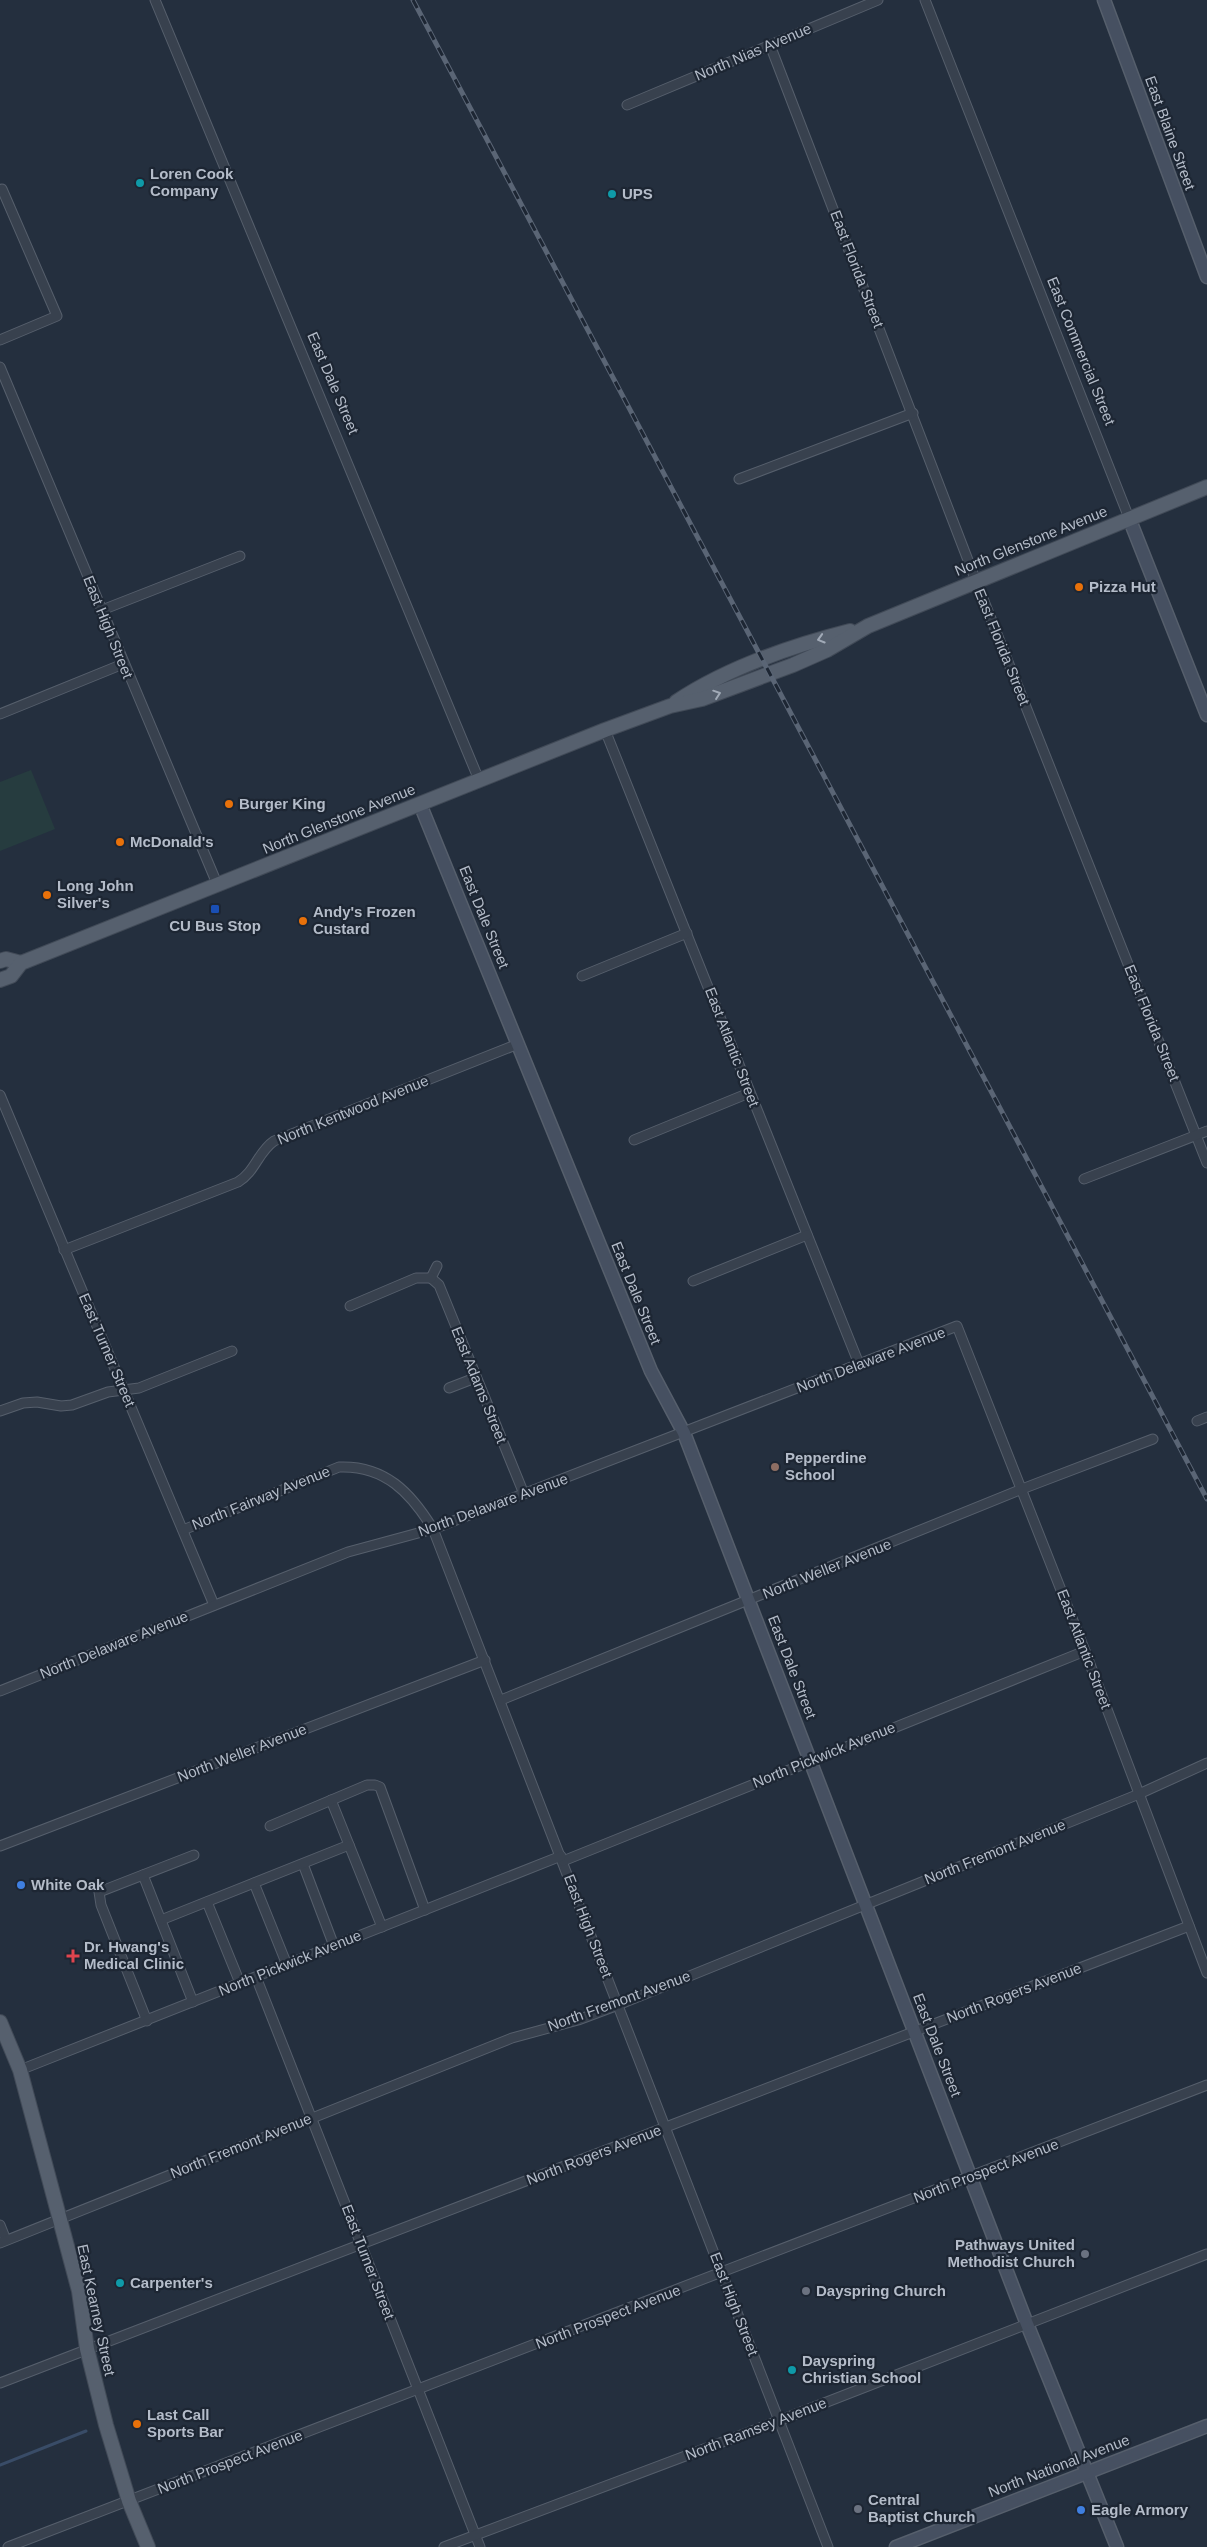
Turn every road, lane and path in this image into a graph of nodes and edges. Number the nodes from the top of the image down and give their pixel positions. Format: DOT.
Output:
graph roads {
  1 [pos="155,0"];
  2 [pos="878,0"];
  3 [pos="925,0"];
  4 [pos="1104,0"];
  5 [pos="770,45"];
  6 [pos="627,105"];
  7 [pos="1,189"];
  8 [pos="1207,276"];
  9 [pos="0,340"];
  10 [pos="0,367"];
  11 [pos="913,413"];
  12 [pos="739,479"];
  13 [pos="1207,488"];
  14 [pos="1129,518"];
  15 [pos="240,556"];
  16 [pos="976,581"];
  17 [pos="102,610"];
  18 [pos="123,664"];
  19 [pos="0,714"];
  20 [pos="1207,714"];
  21 [pos="605,730"];
  22 [pos="479,780"];
  23 [pos="420,804"];
  24 [pos="218,886"];
  25 [pos="687,933"];
  26 [pos="2,963"];
  27 [pos="21,963"];
  28 [pos="582,976"];
  29 [pos="0,980"];
  30 [pos="518,1044"];
  31 [pos="749,1093"];
  32 [pos="0,1095"];
  33 [pos="1207,1131"];
  34 [pos="1196,1135"];
  35 [pos="634,1140"];
  36 [pos="1207,1162"];
  37 [pos="1084,1179"];
  38 [pos="807,1235"];
  39 [pos="64,1250"];
  40 [pos="436,1266"];
  41 [pos="432,1278"];
  42 [pos="693,1281"];
  43 [pos="350,1306"];
  44 [pos="957,1326"];
  45 [pos="232,1351"];
  46 [pos="859,1364"];
  47 [pos="475,1378"];
  48 [pos="449,1388"];
  49 [pos="124,1390"];
  50 [pos="0,1411"];
  51 [pos="1207,1417"];
  52 [pos="1197,1421"];
  53 [pos="684,1433"];
  54 [pos="1153,1439"];
  55 [pos="1022,1489"];
  56 [pos="524,1494"];
  57 [pos="183,1530"];
  58 [pos="434,1530"];
  59 [pos="750,1601"];
  60 [pos="214,1606"];
  61 [pos="1085,1651"];
  62 [pos="485,1660"];
  63 [pos="0,1691"];
  64 [pos="501,1700"];
  65 [pos="810,1761"];
  66 [pos="1207,1763"];
  67 [pos="1139,1794"];
  68 [pos="331,1800"];
  69 [pos="270,1826"];
  70 [pos="349,1845"];
  71 [pos="0,1846"];
  72 [pos="194,1855"];
  73 [pos="562,1858"];
  74 [pos="303,1864"];
  75 [pos="143,1875"];
  76 [pos="254,1883"];
  77 [pos="207,1902"];
  78 [pos="865,1904"];
  79 [pos="425,1910"];
  80 [pos="161,1920"];
  81 [pos="1188,1926"];
  82 [pos="382,1927"];
  83 [pos="334,1946"];
  84 [pos="287,1965"];
  85 [pos="1207,1974"];
  86 [pos="256,1977"];
  87 [pos="240,1983"];
  88 [pos="193,2002"];
  89 [pos="618,2005"];
  90 [pos="147,2021"];
  91 [pos="0,2022"];
  92 [pos="914,2031"];
  93 [pos="20,2070"];
  94 [pos="1207,2085"];
  95 [pos="311,2119"];
  96 [pos="666,2127"];
  97 [pos="970,2176"];
  98 [pos="58,2220"];
  99 [pos="0,2225"];
  100 [pos="3,2242"];
  101 [pos="362,2245"];
  102 [pos="1207,2254"];
  103 [pos="722,2273"];
  104 [pos="1027,2324"];
  105 [pos="87,2349"];
  106 [pos="0,2383"];
  107 [pos="418,2391"];
  108 [pos="778,2421"];
  109 [pos="1207,2426"];
  110 [pos="1086,2474"];
  111 [pos="129,2501"];
  112 [pos="476,2535"];
  113 [pos="8,2547"];
  114 [pos="148,2547"];
  115 [pos="444,2547"];
  116 [pos="480,2547"];
  117 [pos="828,2547"];
  118 [pos="896,2547"];
  119 [pos="1117,2547"];
  1 -- 22 [label="street, East Dale Street"];
  2 -- 5 [label="street, North Nias Avenue"];
  3 -- 14 [label="street, East Commercial Street"];
  4 -- 8 [label="street, East Blaine Street"];
  5 -- 6 [label="street, North Nias Avenue"];
  5 -- 11 [label="street, East Florida Street"];
  7 -- 9 [label="street"];
  10 -- 17 [label="street, East High Street"];
  11 -- 12 [label="street"];
  11 -- 16 [label="street, East Florida Street"];
  13 -- 14 [label="main road, North Glenstone Avenue"];
  14 -- 16 [label="main road, North Glenstone Avenue"];
  14 -- 20 [label="street, East Commercial Street"];
  15 -- 17 [label="street"];
  16 -- 21 [label="main road, North Glenstone Avenue"];
  16 -- 34 [label="street, East Florida Street"];
  17 -- 18 [label="street, East High Street"];
  18 -- 19 [label="street"];
  18 -- 24 [label="street, East High Street"];
  21 -- 22 [label="main road, North Glenstone Avenue"];
  21 -- 25 [label="street, East Atlantic Street"];
  22 -- 23 [label="main road, North Glenstone Avenue"];
  23 -- 24 [label="main road, North Glenstone Avenue"];
  23 -- 30 [label="street, East Dale Street"];
  24 -- 27 [label="main road, North Glenstone Avenue"];
  25 -- 28 [label="street"];
  25 -- 31 [label="street, East Atlantic Street"];
  26 -- 27 [label="main road"];
  27 -- 29 [label="main road, North Glenstone Avenue"];
  30 -- 39 [label="street, North Kentwood Avenue"];
  30 -- 53 [label="street, East Dale Street"];
  31 -- 35 [label="street"];
  31 -- 38 [label="street, East Atlantic Street"];
  32 -- 39 [label="street, East Turner Street"];
  33 -- 34 [label="street"];
  34 -- 36 [label="street, East Florida Street"];
  34 -- 37 [label="street"];
  38 -- 42 [label="street"];
  38 -- 46 [label="street, East Atlantic Street"];
  39 -- 49 [label="street, East Turner Street"];
  40 -- 41 [label="street"];
  41 -- 43 [label="street"];
  41 -- 47 [label="street, East Adams Street"];
  44 -- 46 [label="street, North Delaware Avenue"];
  44 -- 55 [label="street, East Atlantic Street"];
  45 -- 49 [label="street"];
  46 -- 53 [label="street, North Delaware Avenue"];
  47 -- 48 [label="street"];
  47 -- 56 [label="street, East Adams Street"];
  49 -- 50 [label="street"];
  49 -- 57 [label="street, East Turner Street"];
  51 -- 52 [label="street"];
  53 -- 56 [label="street, North Delaware Avenue"];
  53 -- 59 [label="street, East Dale Street"];
  54 -- 55 [label="street, North Weller Avenue"];
  55 -- 59 [label="street, North Weller Avenue"];
  55 -- 61 [label="street, East Atlantic Street"];
  56 -- 58 [label="street, North Delaware Avenue"];
  57 -- 58 [label="street, North Fairway Avenue"];
  57 -- 60 [label="street, East Turner Street"];
  58 -- 60 [label="street, North Delaware Avenue"];
  58 -- 62 [label="street, East High Street"];
  59 -- 64 [label="street, North Weller Avenue"];
  59 -- 65 [label="street, East Dale Street"];
  60 -- 63 [label="street, North Delaware Avenue"];
  61 -- 65 [label="street, North Pickwick Avenue"];
  61 -- 67 [label="street, East Atlantic Street"];
  62 -- 64 [label="street, East High Street"];
  62 -- 71 [label="street, North Weller Avenue"];
  64 -- 73 [label="street, East High Street"];
  65 -- 73 [label="street, North Pickwick Avenue"];
  65 -- 78 [label="street, East Dale Street"];
  66 -- 67 [label="street, North Fremont Avenue"];
  67 -- 78 [label="street, North Fremont Avenue"];
  67 -- 81 [label="street, East Atlantic Street"];
  68 -- 69 [label="street"];
  68 -- 70 [label="street"];
  68 -- 79 [label="street"];
  70 -- 74 [label="street"];
  70 -- 82 [label="street"];
  72 -- 75 [label="street"];
  73 -- 79 [label="street, North Pickwick Avenue"];
  73 -- 89 [label="street, East High Street"];
  74 -- 76 [label="street"];
  74 -- 83 [label="street"];
  75 -- 80 [label="street"];
  75 -- 90 [label="street"];
  76 -- 77 [label="street"];
  76 -- 84 [label="street"];
  77 -- 80 [label="street"];
  77 -- 87 [label="street"];
  78 -- 89 [label="street, North Fremont Avenue"];
  78 -- 92 [label="street, East Dale Street"];
  79 -- 82 [label="street, North Pickwick Avenue"];
  80 -- 88 [label="street"];
  81 -- 85 [label="street, East Atlantic Street"];
  81 -- 92 [label="street, North Rogers Avenue"];
  82 -- 83 [label="street, North Pickwick Avenue"];
  83 -- 84 [label="street, North Pickwick Avenue"];
  84 -- 86 [label="street, North Pickwick Avenue"];
  86 -- 87 [label="street, North Pickwick Avenue"];
  86 -- 95 [label="street, East Turner Street"];
  87 -- 88 [label="street, North Pickwick Avenue"];
  88 -- 90 [label="street, North Pickwick Avenue"];
  89 -- 95 [label="street, North Fremont Avenue"];
  89 -- 96 [label="street, East High Street"];
  90 -- 93 [label="street, North Pickwick Avenue"];
  91 -- 93 [label="main road, East Kearney Street"];
  92 -- 96 [label="street, North Rogers Avenue"];
  92 -- 97 [label="street, East Dale Street"];
  93 -- 98 [label="main road, East Kearney Street"];
  94 -- 97 [label="street, North Prospect Avenue"];
  95 -- 98 [label="street, North Fremont Avenue"];
  95 -- 101 [label="street, East Turner Street"];
  96 -- 101 [label="street, North Rogers Avenue"];
  96 -- 103 [label="street, East High Street"];
  97 -- 103 [label="street, North Prospect Avenue"];
  97 -- 104 [label="street, East Dale Street"];
  98 -- 100 [label="street, North Fremont Avenue"];
  98 -- 105 [label="main road, East Kearney Street"];
  99 -- 100 [label="street"];
  101 -- 105 [label="street, North Rogers Avenue"];
  101 -- 107 [label="street, East Turner Street"];
  102 -- 104 [label="street, North Ramsey Avenue"];
  103 -- 107 [label="street, North Prospect Avenue"];
  103 -- 108 [label="street, East High Street"];
  104 -- 108 [label="street, North Ramsey Avenue"];
  104 -- 110 [label="street, East Dale Street"];
  105 -- 106 [label="street, North Rogers Avenue"];
  105 -- 111 [label="main road, East Kearney Street"];
  107 -- 111 [label="street, North Prospect Avenue"];
  107 -- 112 [label="street, East Turner Street"];
  108 -- 112 [label="street, North Ramsey Avenue"];
  108 -- 117 [label="street, East High Street"];
  109 -- 110 [label="street, North National Avenue"];
  110 -- 118 [label="street, North National Avenue"];
  110 -- 119 [label="street, East Dale Street"];
  111 -- 113 [label="street, North Prospect Avenue"];
  111 -- 114 [label="main road, East Kearney Street"];
  112 -- 115 [label="street, North Ramsey Avenue"];
  112 -- 116 [label="street, East Turner Street"];
}
